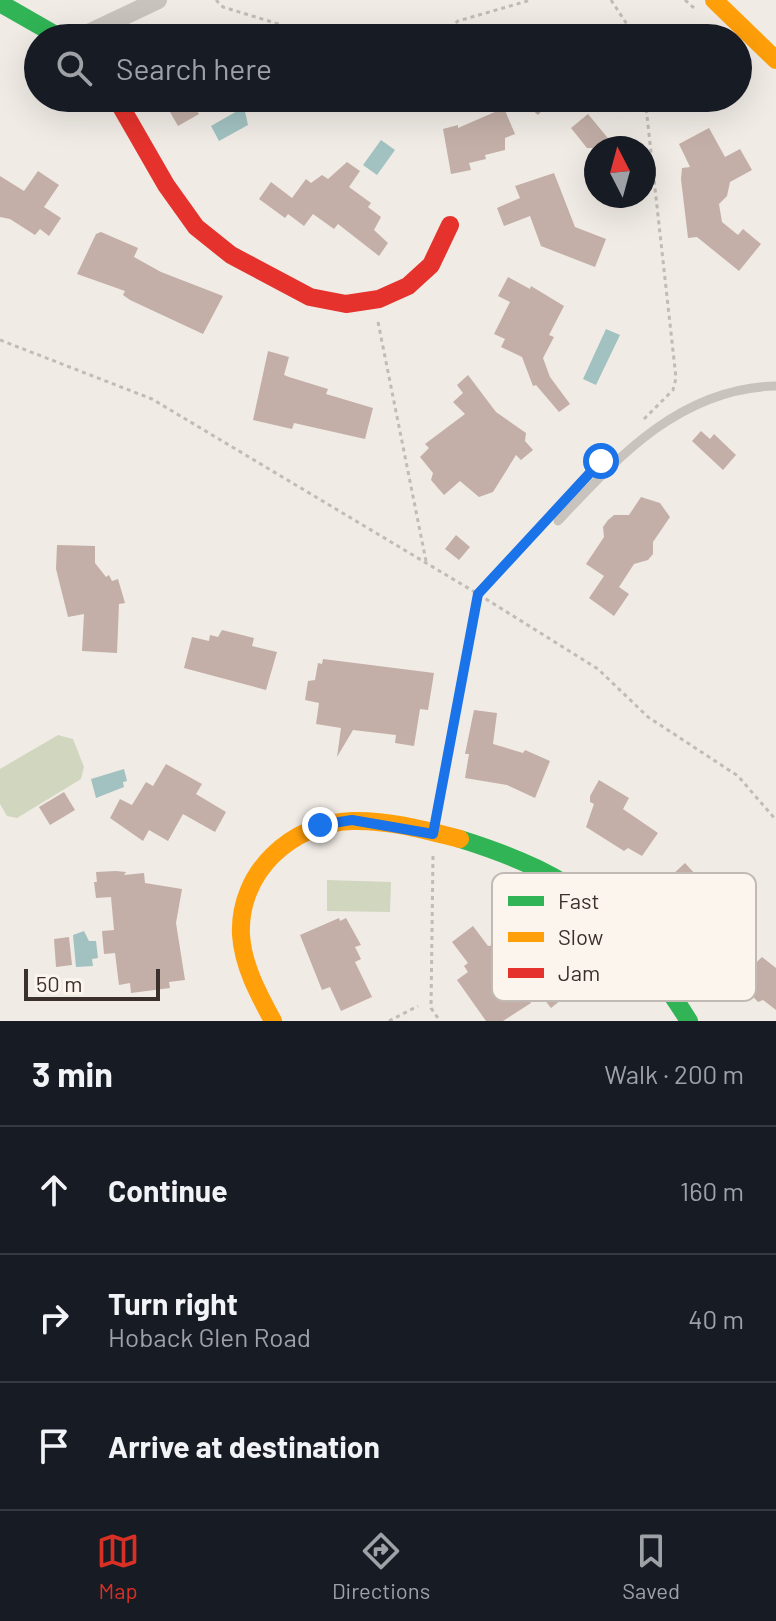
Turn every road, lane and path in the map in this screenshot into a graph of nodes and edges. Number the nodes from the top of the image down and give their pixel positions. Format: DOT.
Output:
graph roads {
  1 [pos="158,0"];
  2 [pos="216,0"];
  3 [pos="531,0"];
  4 [pos="611,0"];
  5 [pos="714,0"];
  6 [pos="0,3"];
  7 [pos="37,24"];
  8 [pos="107,24"];
  9 [pos="278,24"];
  10 [pos="454,24"];
  11 [pos="627,24"];
  12 [pos="739,24"];
  13 [pos="752,37"];
  14 [pos="776,60"];
  15 [pos="124,112"];
  16 [pos="647,112"];
  17 [pos="450,225"];
  18 [pos="376,311"];
  19 [pos="0,340"];
  20 [pos="776,386"];
  21 [pos="642,421"];
  22 [pos="554,519"];
  23 [pos="426,561"];
  24 [pos="478,594"];
  25 [pos="776,820"];
  26 [pos="433,834"];
  27 [pos="551,873"];
  28 [pos="675,1001"];
  29 [pos="418,1006"];
  30 [pos="273,1021"];
  31 [pos="389,1021"];
  32 [pos="440,1021"];
  33 [pos="689,1021"];
  1 -- 8 [label="street"];
  2 -- 9 [label="path"];
  3 -- 10 [label="path"];
  4 -- 11 [label="path"];
  5 -- 12 [label="street"];
  6 -- 7 [label="street"];
  13 -- 14 [label="street"];
  15 -- 17 [label="street"];
  16 -- 21 [label="path"];
  18 -- 23 [label="path"];
  19 -- 23 [label="path"];
  20 -- 22 [label="lane"];
  22 -- 24 [label="path"];
  23 -- 24 [label="path"];
  24 -- 25 [label="path"];
  24 -- 26 [label="path"];
  26 -- 27 [label="street"];
  26 -- 30 [label="street"];
  26 -- 32 [label="path"];
  28 -- 33 [label="street"];
  29 -- 31 [label="path"];
}
